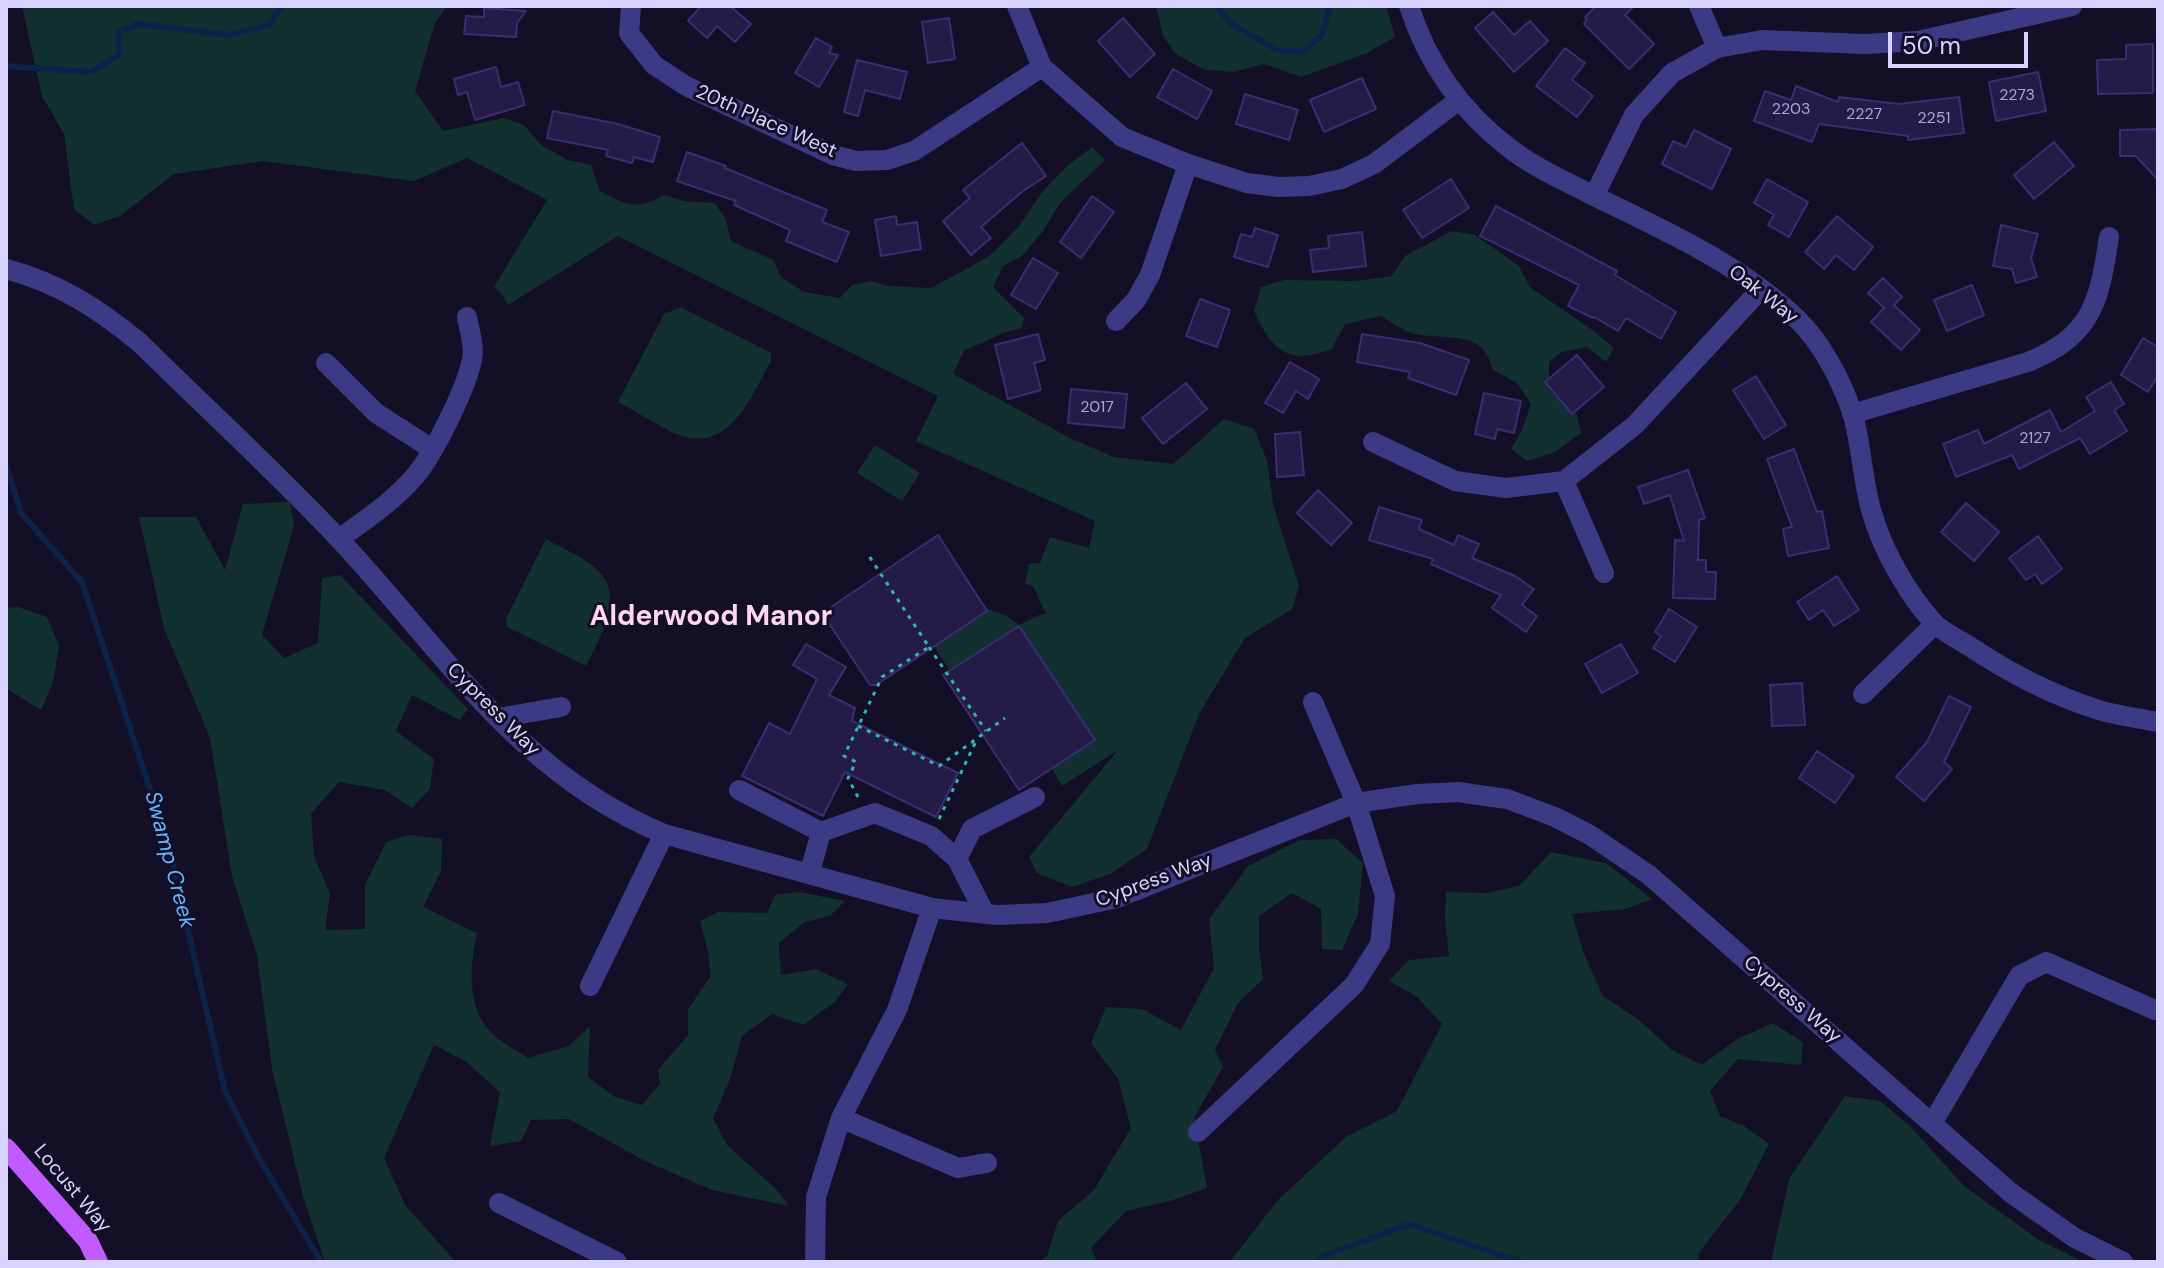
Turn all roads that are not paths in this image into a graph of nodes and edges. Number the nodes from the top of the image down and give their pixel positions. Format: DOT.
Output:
graph roads {
  1 [pos="631,6"];
  2 [pos="1017,6"];
  3 [pos="1409,6"];
  4 [pos="1699,6"];
  5 [pos="2072,6"];
  6 [pos="1717,48"];
  7 [pos="1042,67"];
  8 [pos="1459,100"];
  9 [pos="1188,164"];
  10 [pos="1594,196"];
  11 [pos="2109,237"];
  12 [pos="6,269"];
  13 [pos="1761,289"];
  14 [pos="467,317"];
  15 [pos="1116,321"];
  16 [pos="326,363"];
  17 [pos="1852,414"];
  18 [pos="1373,442"];
  19 [pos="432,449"];
  20 [pos="1564,481"];
  21 [pos="339,539"];
  22 [pos="1604,573"];
  23 [pos="1935,624"];
  24 [pos="1863,694"];
  25 [pos="1313,702"];
  26 [pos="561,707"];
  27 [pos="498,718"];
  28 [pos="2158,722"];
  29 [pos="739,790"];
  30 [pos="1035,797"];
  31 [pos="1356,803"];
  32 [pos="821,832"];
  33 [pos="664,834"];
  34 [pos="957,859"];
  35 [pos="810,872"];
  36 [pos="932,908"];
  37 [pos="985,914"];
  38 [pos="590,986"];
  39 [pos="2155,1010"];
  40 [pos="841,1118"];
  41 [pos="1933,1122"];
  42 [pos="1198,1132"];
  43 [pos="6,1148"];
  44 [pos="987,1163"];
  45 [pos="499,1203"];
  46 [pos="98,1262"];
  47 [pos="617,1262"];
  48 [pos="815,1262"];
  49 [pos="2123,1262"];
  1 -- 7 [label="street, 20th Place West"];
  2 -- 7 [label="street"];
  3 -- 8 [label="street, Oak Way"];
  4 -- 6 [label="street"];
  5 -- 6 [label="street"];
  6 -- 10 [label="street"];
  7 -- 9 [label="street"];
  8 -- 9 [label="street"];
  8 -- 10 [label="street, Oak Way"];
  9 -- 15 [label="street"];
  10 -- 13 [label="street, Oak Way"];
  11 -- 17 [label="street"];
  12 -- 21 [label="street, Cypress Way"];
  13 -- 17 [label="street, Oak Way"];
  13 -- 20 [label="street"];
  14 -- 19 [label="street"];
  16 -- 19 [label="street"];
  17 -- 23 [label="street, Oak Way"];
  18 -- 20 [label="street"];
  19 -- 21 [label="street"];
  20 -- 22 [label="street"];
  21 -- 27 [label="street, Cypress Way"];
  23 -- 24 [label="street"];
  23 -- 28 [label="street, Oak Way"];
  25 -- 31 [label="street"];
  26 -- 27 [label="street"];
  27 -- 33 [label="street, Cypress Way"];
  29 -- 32 [label="street"];
  30 -- 34 [label="street"];
  31 -- 37 [label="street, Cypress Way"];
  31 -- 41 [label="street, Cypress Way"];
  31 -- 42 [label="street"];
  32 -- 34 [label="street"];
  32 -- 35 [label="street"];
  33 -- 35 [label="street, Cypress Way"];
  33 -- 38 [label="street"];
  34 -- 37 [label="street"];
  35 -- 36 [label="street, Cypress Way"];
  36 -- 37 [label="street, Cypress Way"];
  36 -- 40 [label="street"];
  39 -- 41 [label="street"];
  40 -- 44 [label="street"];
  40 -- 48 [label="street"];
  41 -- 49 [label="street, Cypress Way"];
  43 -- 46 [label="main road, Locust Way"];
  45 -- 47 [label="street"];
}
